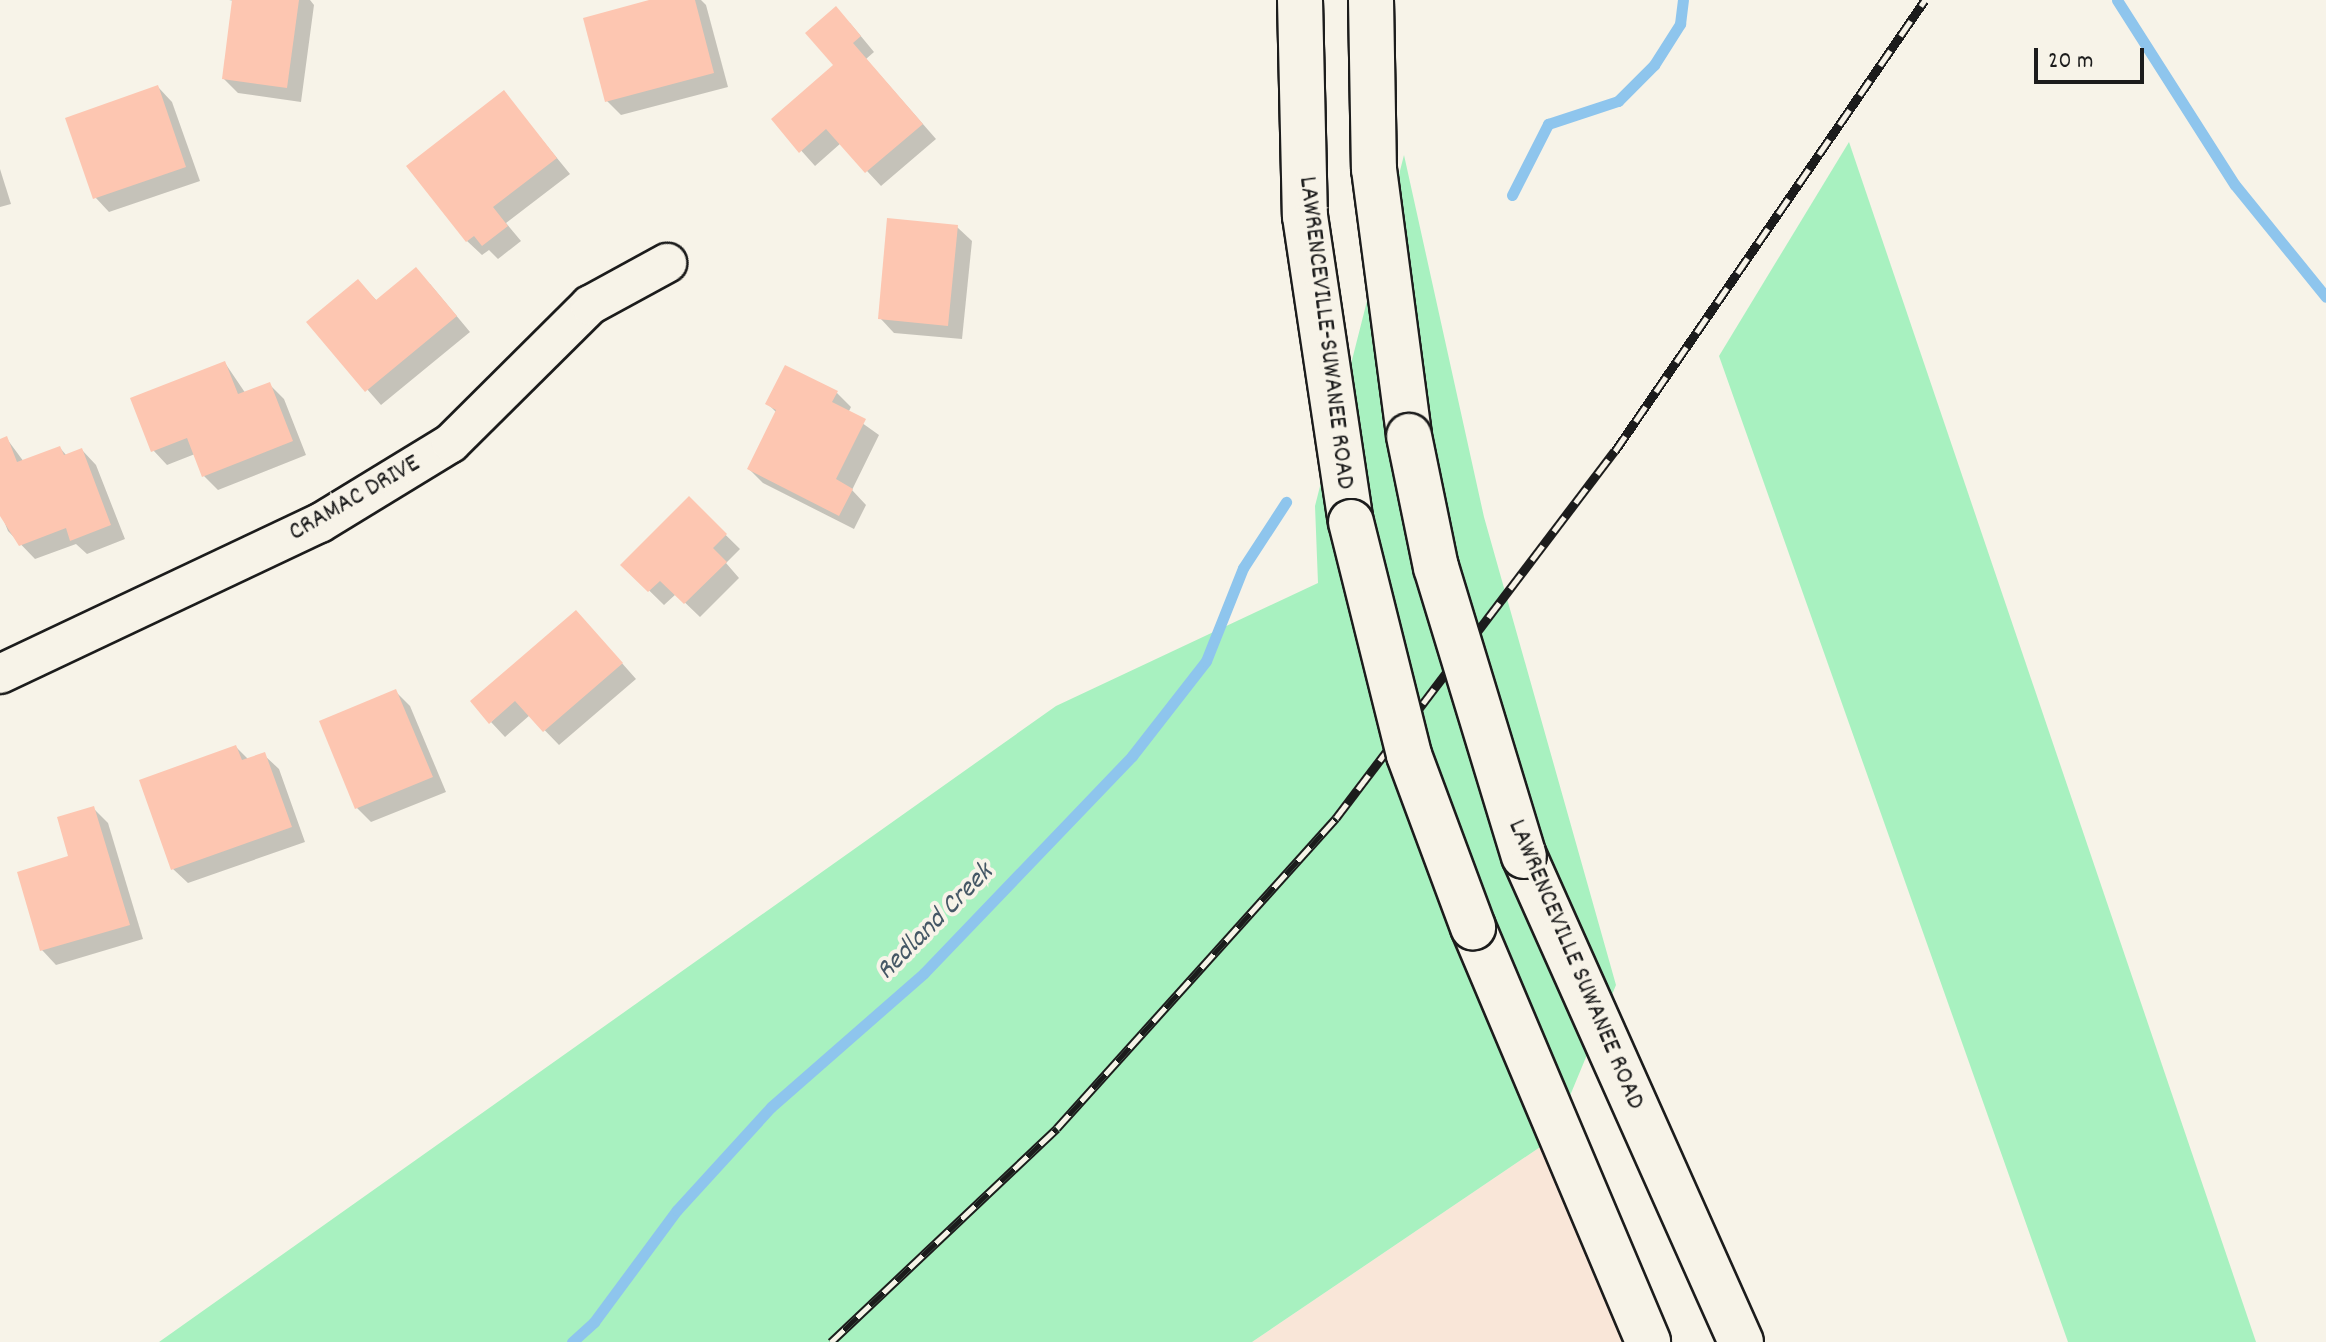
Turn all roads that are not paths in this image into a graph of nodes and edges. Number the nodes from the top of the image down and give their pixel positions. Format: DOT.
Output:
graph roads {
  1 [pos="1300,0"];
  2 [pos="1371,0"];
  3 [pos="667,263"];
  4 [pos="0,674"];
  5 [pos="1648,1342"];
  6 [pos="1741,1342"];
  1 -- 5 [label="main road, LAWRENCEVILLE-SUWANEE ROAD, bridge"];
  2 -- 6 [label="main road, LAWRENCEVILLE SUWANEE ROAD, bridge"];
  3 -- 4 [label="street, CRAMAC DRIVE"];
}
